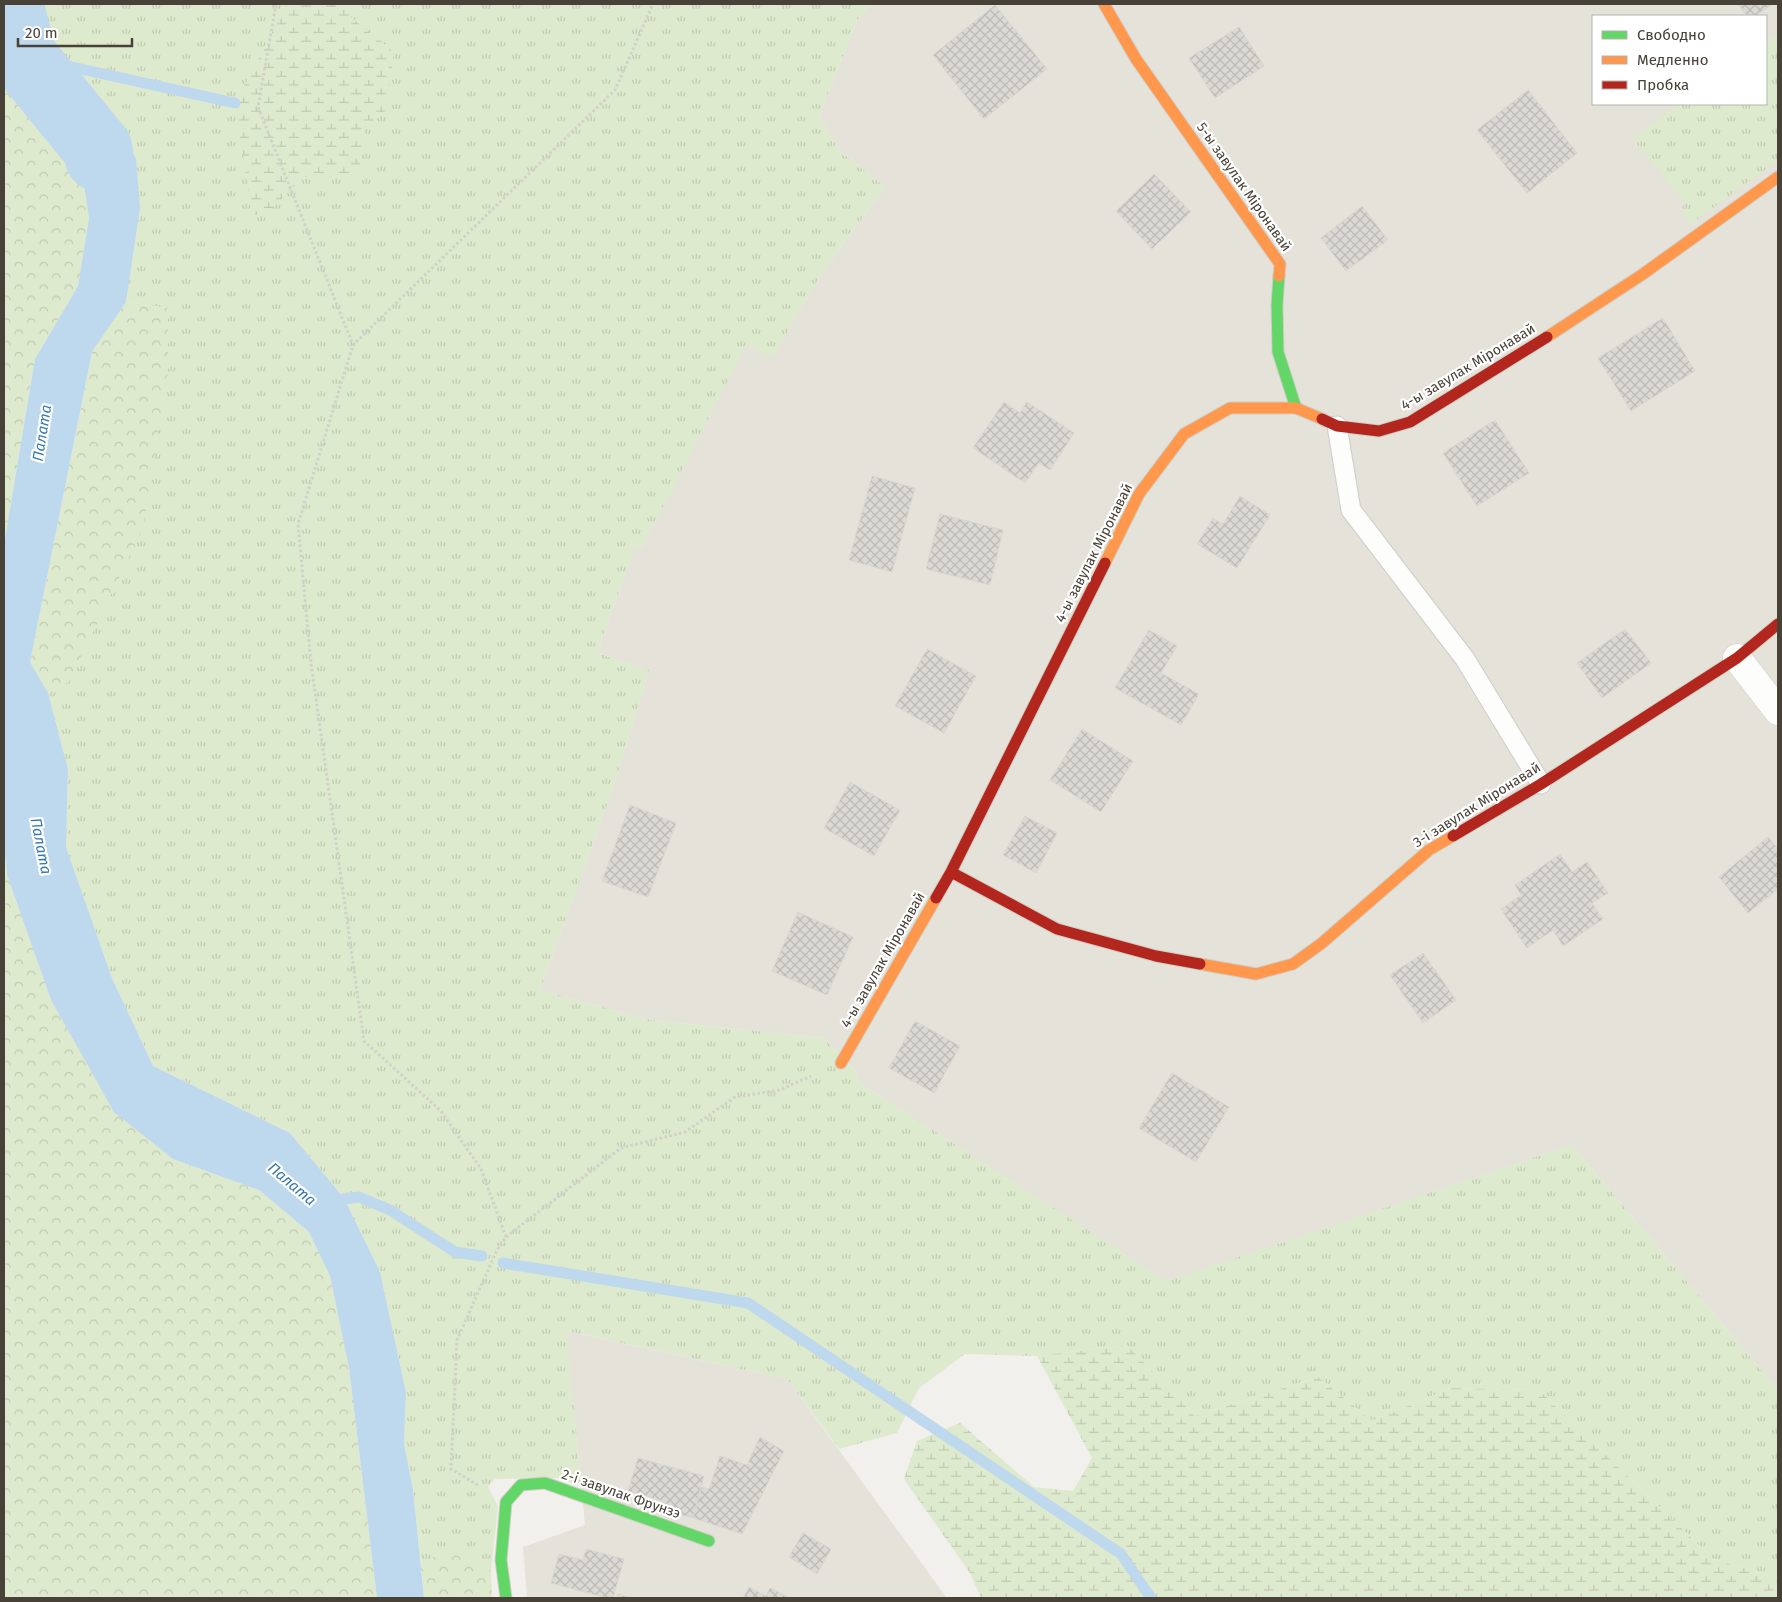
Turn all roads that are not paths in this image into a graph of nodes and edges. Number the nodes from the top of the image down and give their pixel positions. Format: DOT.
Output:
graph roads {
  1 [pos="1104,4"];
  2 [pos="1778,177"];
  3 [pos="1296,408"];
  4 [pos="1337,426"];
  5 [pos="1778,624"];
  6 [pos="1737,658"];
  7 [pos="1778,711"];
  8 [pos="1541,784"];
  9 [pos="951,872"];
  10 [pos="841,1063"];
  11 [pos="710,1541"];
  12 [pos="506,1598"];
  1 -- 3 [label="street, 5-ы завулак Міронавай"];
  2 -- 4 [label="street, 4-ы завулак Міронавай"];
  3 -- 4 [label="street, 4-ы завулак Міронавай"];
  3 -- 9 [label="street, 4-ы завулак Міронавай"];
  4 -- 8 [label="lane"];
  5 -- 6 [label="street, 3-і завулак Міронавай"];
  6 -- 7 [label="street"];
  6 -- 8 [label="street, 3-і завулак Міронавай"];
  8 -- 9 [label="street, 3-і завулак Міронавай"];
  9 -- 10 [label="street, 4-ы завулак Міронавай"];
  11 -- 12 [label="street, 2-і завулак Фрунзэ"];
}
